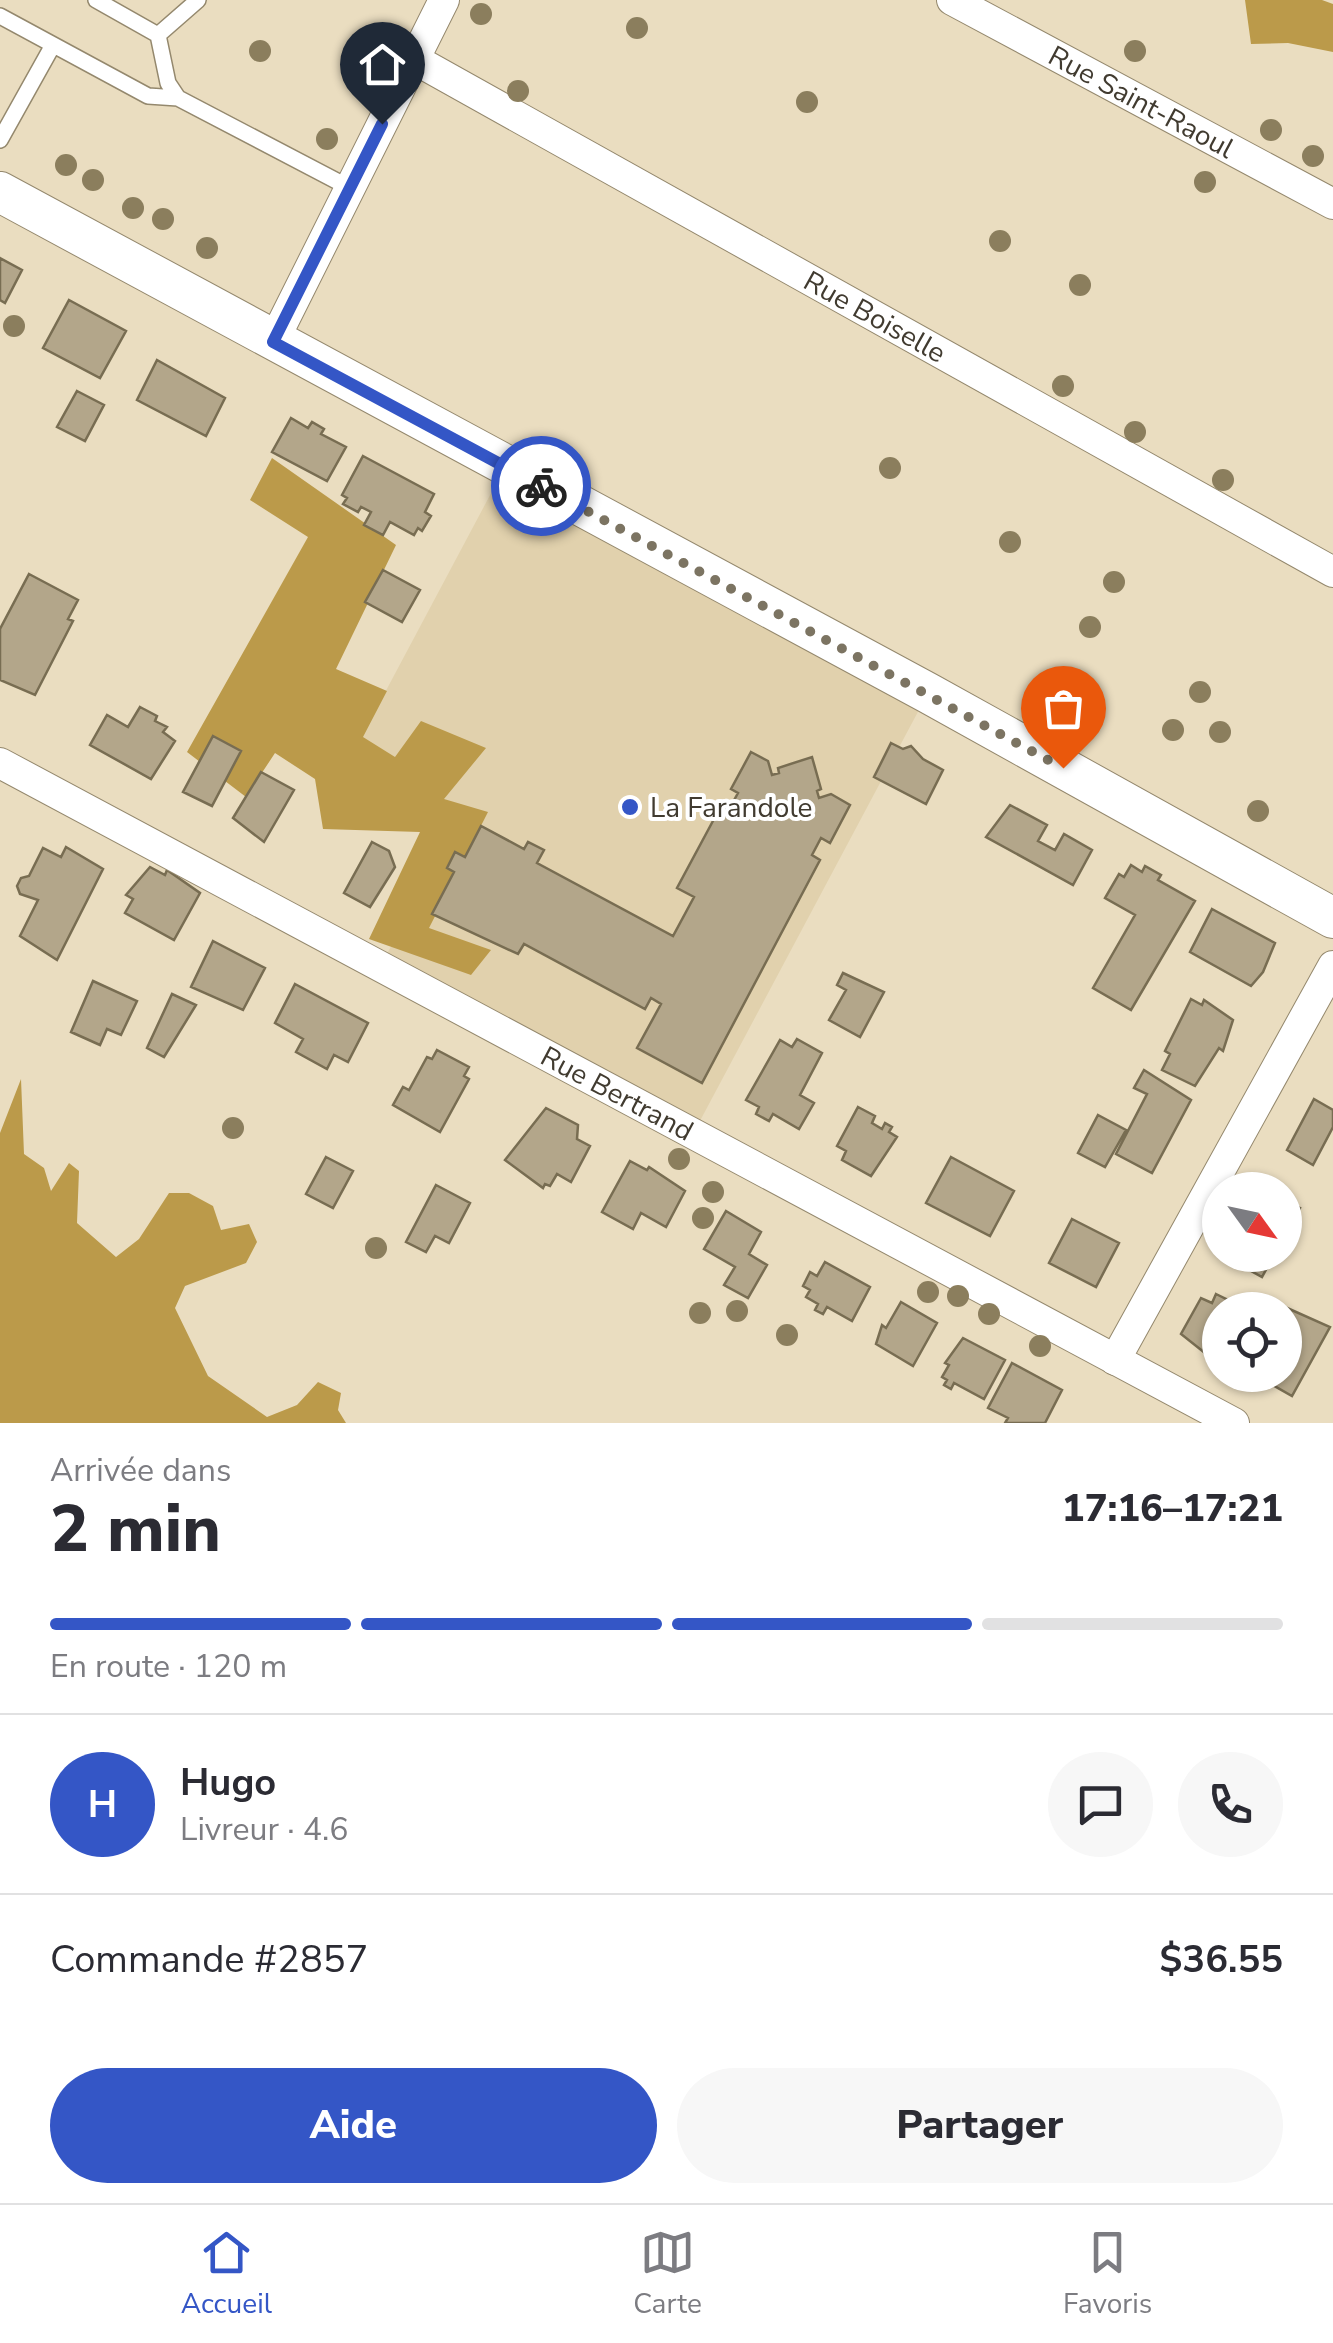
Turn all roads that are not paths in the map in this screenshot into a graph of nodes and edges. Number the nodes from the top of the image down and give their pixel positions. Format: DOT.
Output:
graph roads {
  1 [pos="96,0"];
  2 [pos="198,0"];
  3 [pos="444,0"];
  4 [pos="952,0"];
  5 [pos="0,16"];
  6 [pos="158,35"];
  7 [pos="53,45"];
  8 [pos="414,59"];
  9 [pos="178,98"];
  10 [pos="0,140"];
  11 [pos="350,188"];
  12 [pos="0,192"];
  13 [pos="1333,204"];
  14 [pos="273,342"];
  15 [pos="1333,572"];
  16 [pos="0,763"];
  17 [pos="1333,918"];
  18 [pos="1333,966"];
  19 [pos="1115,1360"];
  20 [pos="1234,1423"];
  1 -- 6 [label="lane"];
  2 -- 6 [label="lane"];
  3 -- 8 [label="street"];
  4 -- 13 [label="street, Rue Saint-Raoul"];
  5 -- 7 [label="lane"];
  6 -- 9 [label="lane"];
  7 -- 9 [label="lane"];
  7 -- 10 [label="lane"];
  8 -- 11 [label="street"];
  8 -- 15 [label="street, Rue Boiselle"];
  9 -- 11 [label="lane"];
  11 -- 14 [label="street"];
  12 -- 14 [label="street"];
  14 -- 17 [label="street"];
  16 -- 19 [label="street, Rue Bertrand"];
  18 -- 19 [label="street"];
  19 -- 20 [label="street, Rue Bertrand"];
}
